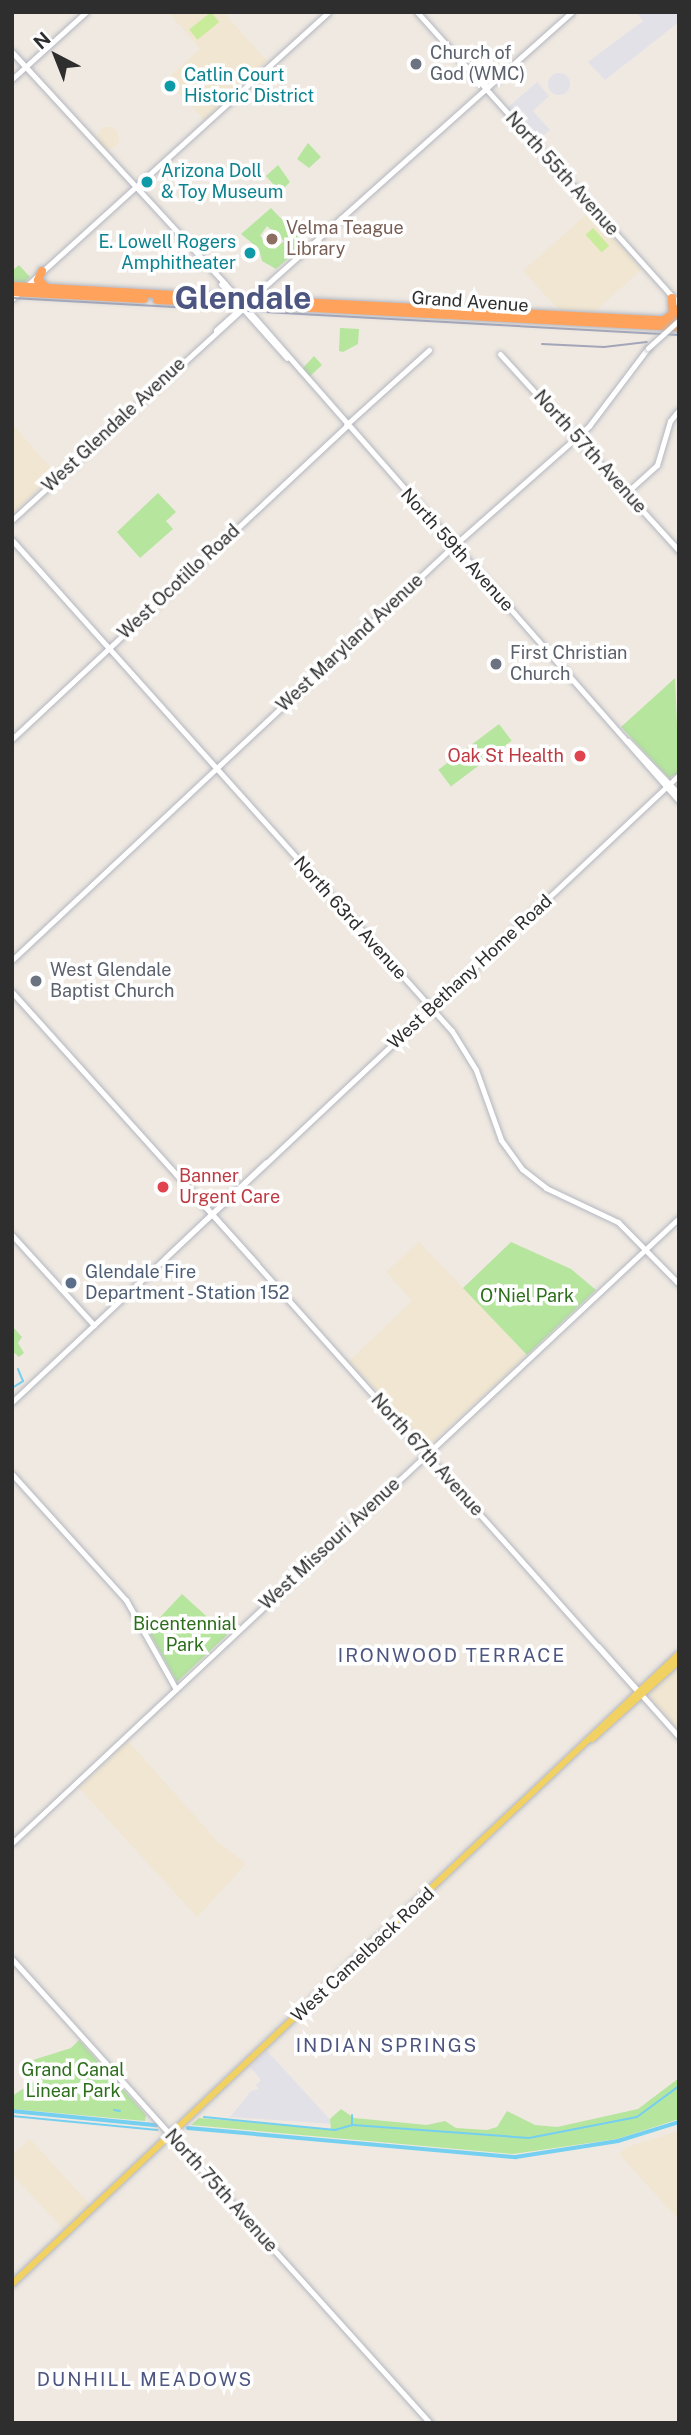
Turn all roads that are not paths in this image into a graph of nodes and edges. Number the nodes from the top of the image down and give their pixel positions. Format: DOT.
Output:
graph roads {
  1 [pos="86,12"];
  2 [pos="328,12"];
  3 [pos="417,12"];
  4 [pos="572,12"];
  5 [pos="12,52"];
  6 [pos="26,67"];
  7 [pos="12,79"];
  8 [pos="486,89"];
  9 [pos="133,186"];
  10 [pos="42,271"];
  11 [pos="270,281"];
  12 [pos="46,287"];
  13 [pos="16,291"];
  14 [pos="257,301"];
  15 [pos="676,301"];
  16 [pos="241,307"];
  17 [pos="677,317"];
  18 [pos="259,323"];
  19 [pos="679,327"];
  20 [pos="429,350"];
  21 [pos="500,354"];
  22 [pos="286,358"];
  23 [pos="679,410"];
  24 [pos="346,425"];
  25 [pos="577,438"];
  26 [pos="626,493"];
  27 [pos="12,520"];
  28 [pos="12,540"];
  29 [pos="454,546"];
  30 [pos="679,551"];
  31 [pos="109,648"];
  32 [pos="12,739"];
  33 [pos="216,769"];
  34 [pos="679,775"];
  35 [pos="673,785"];
  36 [pos="679,794"];
  37 [pos="679,801"];
  38 [pos="12,960"];
  39 [pos="12,992"];
  40 [pos="432,1008"];
  41 [pos="212,1213"];
  42 [pos="679,1218"];
  43 [pos="12,1235"];
  44 [pos="646,1248"];
  45 [pos="679,1284"];
  46 [pos="94,1325"];
  47 [pos="12,1402"];
  48 [pos="426,1454"];
  49 [pos="12,1477"];
  50 [pos="679,1654"];
  51 [pos="679,1661"];
  52 [pos="176,1689"];
  53 [pos="639,1692"];
  54 [pos="679,1737"];
  55 [pos="12,1843"];
  56 [pos="12,1959"];
  57 [pos="172,2136"];
  58 [pos="12,2284"];
  59 [pos="430,2423"];
  1 -- 6 [label="street"];
  2 -- 9 [label="street"];
  3 -- 8 [label="street, North 55th Avenue"];
  4 -- 8 [label="street, West Glendale Avenue"];
  5 -- 6 [label="street, North 59th Avenue"];
  6 -- 7 [label="street"];
  6 -- 9 [label="street, North 59th Avenue"];
  8 -- 11 [label="street, West Glendale Avenue"];
  8 -- 15 [label="street, North 55th Avenue"];
  9 -- 10 [label="street"];
  9 -- 16 [label="street, North 59th Avenue"];
  10 -- 12 [label="highway"];
  10 -- 13 [label="street"];
  11 -- 14 [label="street, West Glendale Avenue"];
  11 -- 16 [label="street, West Glendale Avenue"];
  12 -- 13 [label="highway"];
  12 -- 13 [label="highway"];
  14 -- 16 [label="street, West Glendale Avenue"];
  14 -- 17 [label="highway, Grand Avenue"];
  14 -- 18 [label="street"];
  14 -- 19 [label="highway, Grand Avenue"];
  15 -- 17 [label="highway"];
  16 -- 18 [label="street, North 59th Avenue"];
  16 -- 22 [label="street, North 59th Avenue"];
  16 -- 27 [label="street, West Glendale Avenue"];
  17 -- 25 [label="street, West Maryland Avenue, bridge"];
  18 -- 22 [label="street, North 59th Avenue"];
  20 -- 24 [label="street, West Ocotillo Road"];
  21 -- 25 [label="street, North 57th Avenue"];
  22 -- 24 [label="street, North 59th Avenue"];
  23 -- 26 [label="street"];
  24 -- 29 [label="street, North 59th Avenue"];
  24 -- 31 [label="street, West Ocotillo Road"];
  25 -- 26 [label="street, North 57th Avenue"];
  25 -- 29 [label="street, West Maryland Avenue"];
  26 -- 30 [label="street, North 57th Avenue"];
  28 -- 31 [label="street, North 63rd Avenue"];
  29 -- 33 [label="street, West Maryland Avenue"];
  29 -- 35 [label="street, North 59th Avenue"];
  31 -- 32 [label="street, West Ocotillo Road"];
  31 -- 33 [label="street, North 63rd Avenue"];
  33 -- 38 [label="street, West Maryland Avenue"];
  33 -- 40 [label="street, North 63rd Avenue"];
  34 -- 35 [label="street, West Bethany Home Road"];
  35 -- 36 [label="street, North 59th Avenue"];
  35 -- 37 [label="street, North 59th Avenue"];
  35 -- 40 [label="street, West Bethany Home Road"];
  39 -- 41 [label="street, North 67th Avenue"];
  40 -- 41 [label="street, West Bethany Home Road"];
  40 -- 44 [label="street, North 63rd Avenue"];
  41 -- 46 [label="street, West Bethany Home Road"];
  41 -- 48 [label="street, North 67th Avenue"];
  42 -- 44 [label="street, West Missouri Avenue"];
  43 -- 46 [label="street"];
  44 -- 45 [label="street, North 63rd Avenue"];
  44 -- 48 [label="street, West Missouri Avenue"];
  46 -- 47 [label="street, West Bethany Home Road"];
  48 -- 52 [label="street, West Missouri Avenue"];
  48 -- 53 [label="street, North 67th Avenue"];
  49 -- 52 [label="street"];
  50 -- 53 [label="main road, West Camelback Road"];
  51 -- 53 [label="main road, West Camelback Road"];
  52 -- 55 [label="street, West Missouri Avenue"];
  53 -- 54 [label="street, North 67th Avenue"];
  53 -- 57 [label="main road, West Camelback Road"];
  56 -- 57 [label="street, North 75th Avenue"];
  57 -- 58 [label="main road, West Camelback Road"];
  57 -- 59 [label="street, North 75th Avenue"];
}
